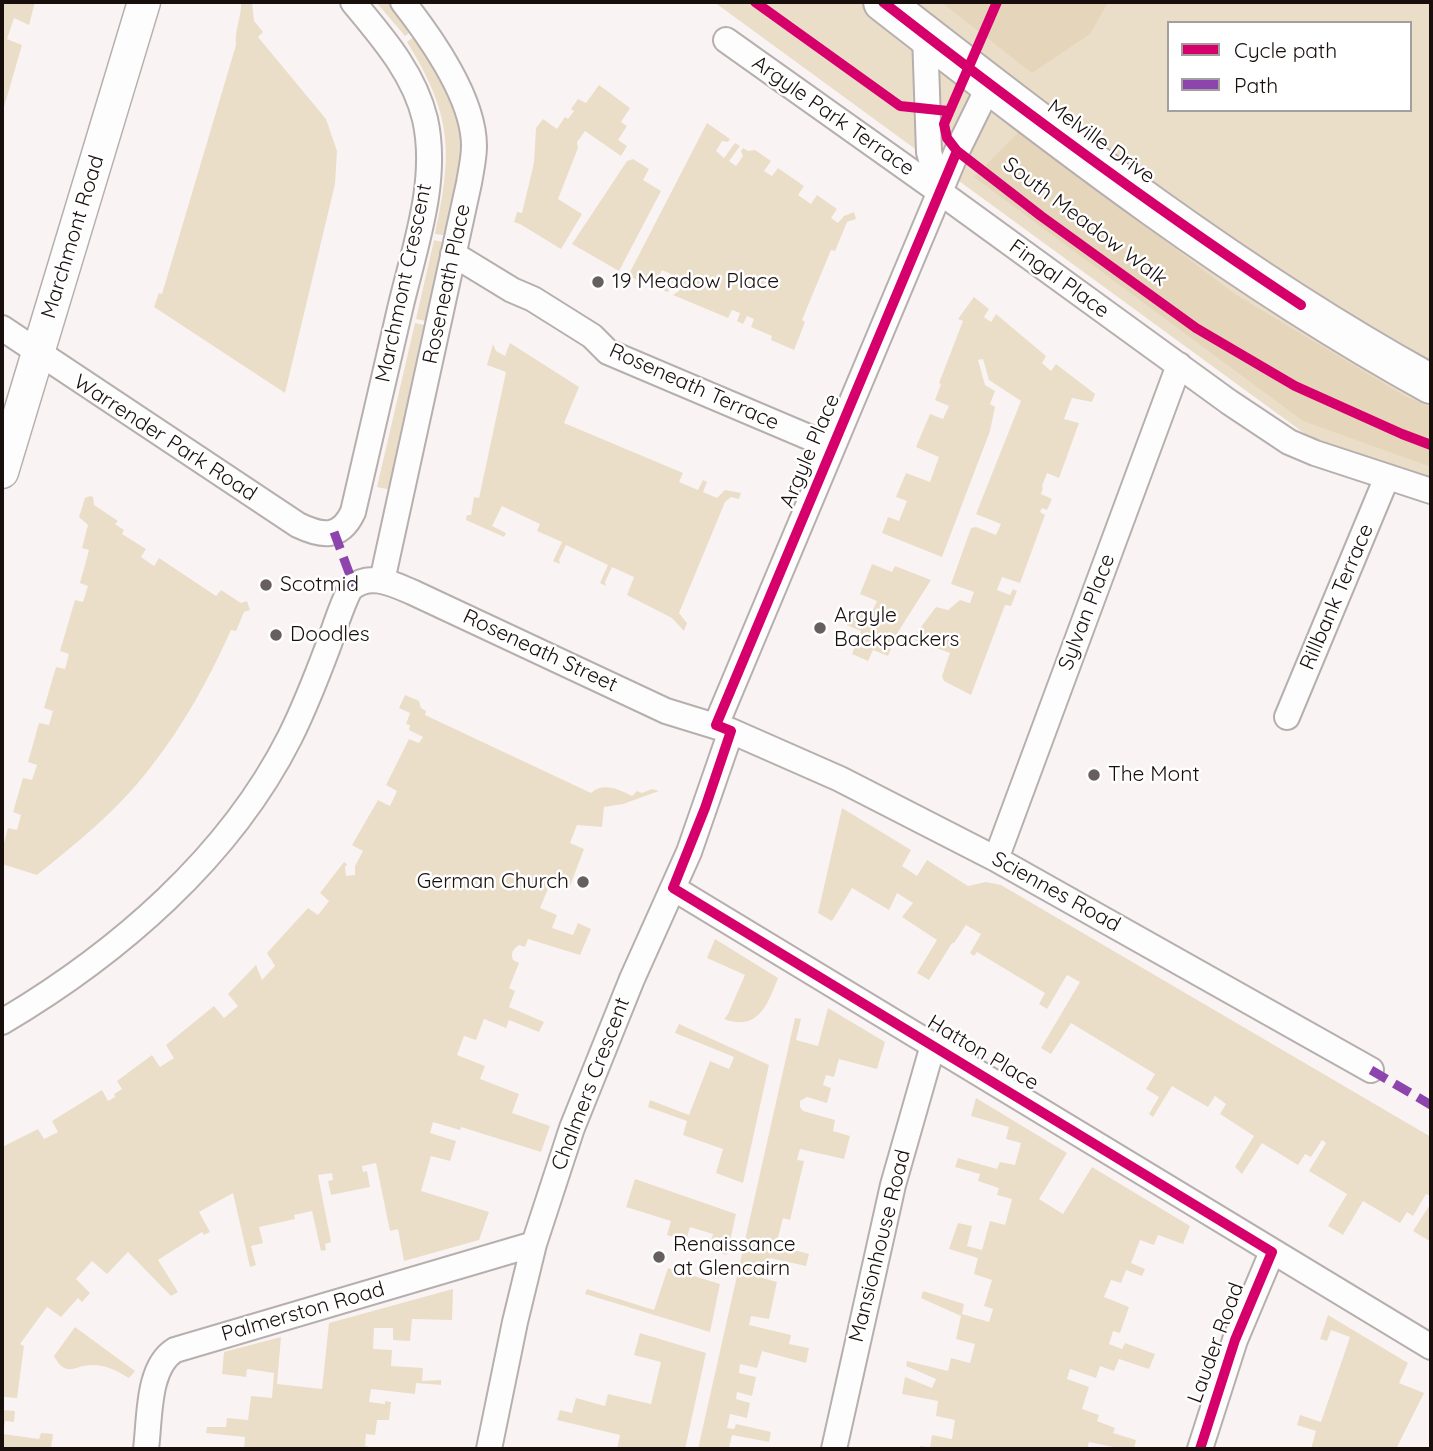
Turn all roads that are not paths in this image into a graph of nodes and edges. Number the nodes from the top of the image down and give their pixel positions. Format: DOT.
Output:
graph roads {
  1 [pos="144,2"];
  2 [pos="353,2"];
  3 [pos="403,2"];
  4 [pos="883,2"];
  5 [pos="925,34"];
  6 [pos="726,40"];
  7 [pos="990,84"];
  8 [pos="940,192"];
  9 [pos="453,254"];
  10 [pos="2,328"];
  11 [pos="38,354"];
  12 [pos="1179,365"];
  13 [pos="1431,384"];
  14 [pos="832,447"];
  15 [pos="2,472"];
  16 [pos="1387,477"];
  17 [pos="1431,491"];
  18 [pos="334,532"];
  19 [pos="382,581"];
  20 [pos="1287,717"];
  21 [pos="724,728"];
  22 [pos="996,859"];
  23 [pos="673,888"];
  24 [pos="2,1022"];
  25 [pos="933,1045"];
  26 [pos="1371,1070"];
  27 [pos="534,1244"];
  28 [pos="1272,1252"];
  29 [pos="1431,1347"];
  30 [pos="146,1449"];
  31 [pos="489,1449"];
  32 [pos="834,1449"];
  33 [pos="1200,1449"];
  1 -- 11 [label="street, Marchmont Road"];
  2 -- 18 [label="street, Marchmont Crescent"];
  3 -- 9 [label="street, Roseneath Place"];
  4 -- 5 [label="main road, Melville Drive"];
  5 -- 7 [label="main road, Melville Drive"];
  5 -- 8 [label="street"];
  6 -- 8 [label="street, Argyle Park Terrace"];
  7 -- 8 [label="street, Argyle Place"];
  7 -- 13 [label="main road, Melville Drive"];
  8 -- 12 [label="street, Fingal Place"];
  8 -- 14 [label="street, Argyle Place"];
  9 -- 14 [label="street, Roseneath Terrace"];
  9 -- 19 [label="street, Roseneath Place"];
  10 -- 11 [label="street, Warrender Park Road"];
  11 -- 15 [label="street, Marchmont Road"];
  11 -- 18 [label="street, Warrender Park Road"];
  12 -- 16 [label="street, Fingal Place"];
  12 -- 22 [label="street, Sylvan Place"];
  14 -- 21 [label="street, Argyle Place"];
  16 -- 17 [label="street, Fingal Place"];
  16 -- 20 [label="street, Rillbank Terrace"];
  19 -- 21 [label="street, Roseneath Street"];
  19 -- 24 [label="street"];
  21 -- 22 [label="street, Sciennes Road"];
  21 -- 23 [label="street, Chalmers Crescent"];
  22 -- 26 [label="street, Sciennes Road"];
  23 -- 25 [label="street, Hatton Place"];
  23 -- 27 [label="street, Chalmers Crescent"];
  25 -- 28 [label="street, Hatton Place"];
  25 -- 32 [label="street, Mansionhouse Road"];
  27 -- 30 [label="street, Palmerston Road"];
  27 -- 31 [label="street, Chalmers Crescent"];
  28 -- 29 [label="street, Hatton Place"];
  28 -- 33 [label="street, Lauder Road"];
}
